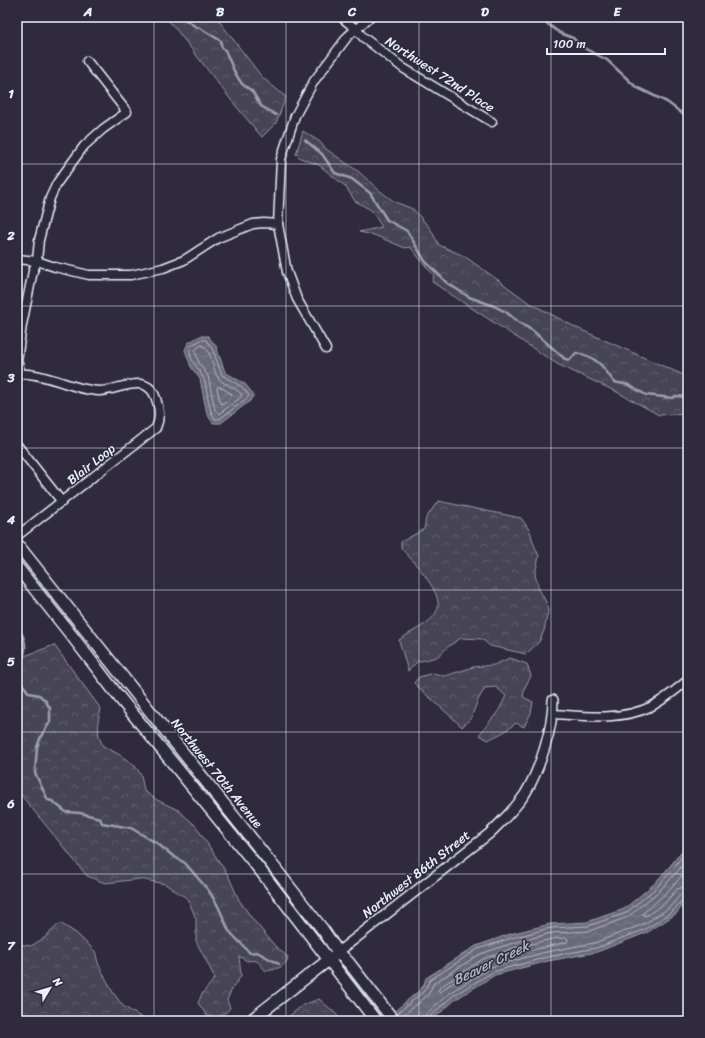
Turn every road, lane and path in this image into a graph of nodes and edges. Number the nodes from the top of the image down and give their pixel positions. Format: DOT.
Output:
graph roads {
  1 [pos="341,17"];
  2 [pos="370,17"];
  3 [pos="356,29"];
  4 [pos="87,61"];
  5 [pos="492,122"];
  6 [pos="278,224"];
  7 [pos="17,259"];
  8 [pos="37,261"];
  9 [pos="326,349"];
  10 [pos="19,374"];
  11 [pos="17,445"];
  12 [pos="62,502"];
  13 [pos="17,536"];
  14 [pos="17,544"];
  15 [pos="17,567"];
  16 [pos="114,667"];
  17 [pos="102,676"];
  18 [pos="688,680"];
  19 [pos="553,700"];
  20 [pos="553,714"];
  21 [pos="334,956"];
  22 [pos="250,1021"];
  23 [pos="376,1021"];
  24 [pos="394,1021"];
  1 -- 3 [label="street, Northwest 72nd Place"];
  2 -- 3 [label="street"];
  3 -- 5 [label="street, Northwest 72nd Place"];
  3 -- 6 [label="street"];
  4 -- 8 [label="street"];
  6 -- 8 [label="street"];
  6 -- 9 [label="street"];
  7 -- 8 [label="street"];
  8 -- 10 [label="street"];
  10 -- 12 [label="street, Blair Loop"];
  11 -- 12 [label="street"];
  12 -- 13 [label="street, Blair Loop"];
  14 -- 16 [label="main road, Northwest 70th Avenue"];
  15 -- 17 [label="main road, Northwest 70th Avenue"];
  16 -- 17 [label="street"];
  16 -- 21 [label="main road, Northwest 70th Avenue"];
  17 -- 21 [label="main road, Northwest 70th Avenue"];
  18 -- 20 [label="street"];
  19 -- 20 [label="street, Northwest 86th Street"];
  20 -- 21 [label="street, Northwest 86th Street"];
  21 -- 22 [label="main road, Northwest 86th Street"];
  21 -- 23 [label="main road, Northwest 70th Avenue"];
  21 -- 24 [label="main road, Northwest 70th Avenue"];
}
